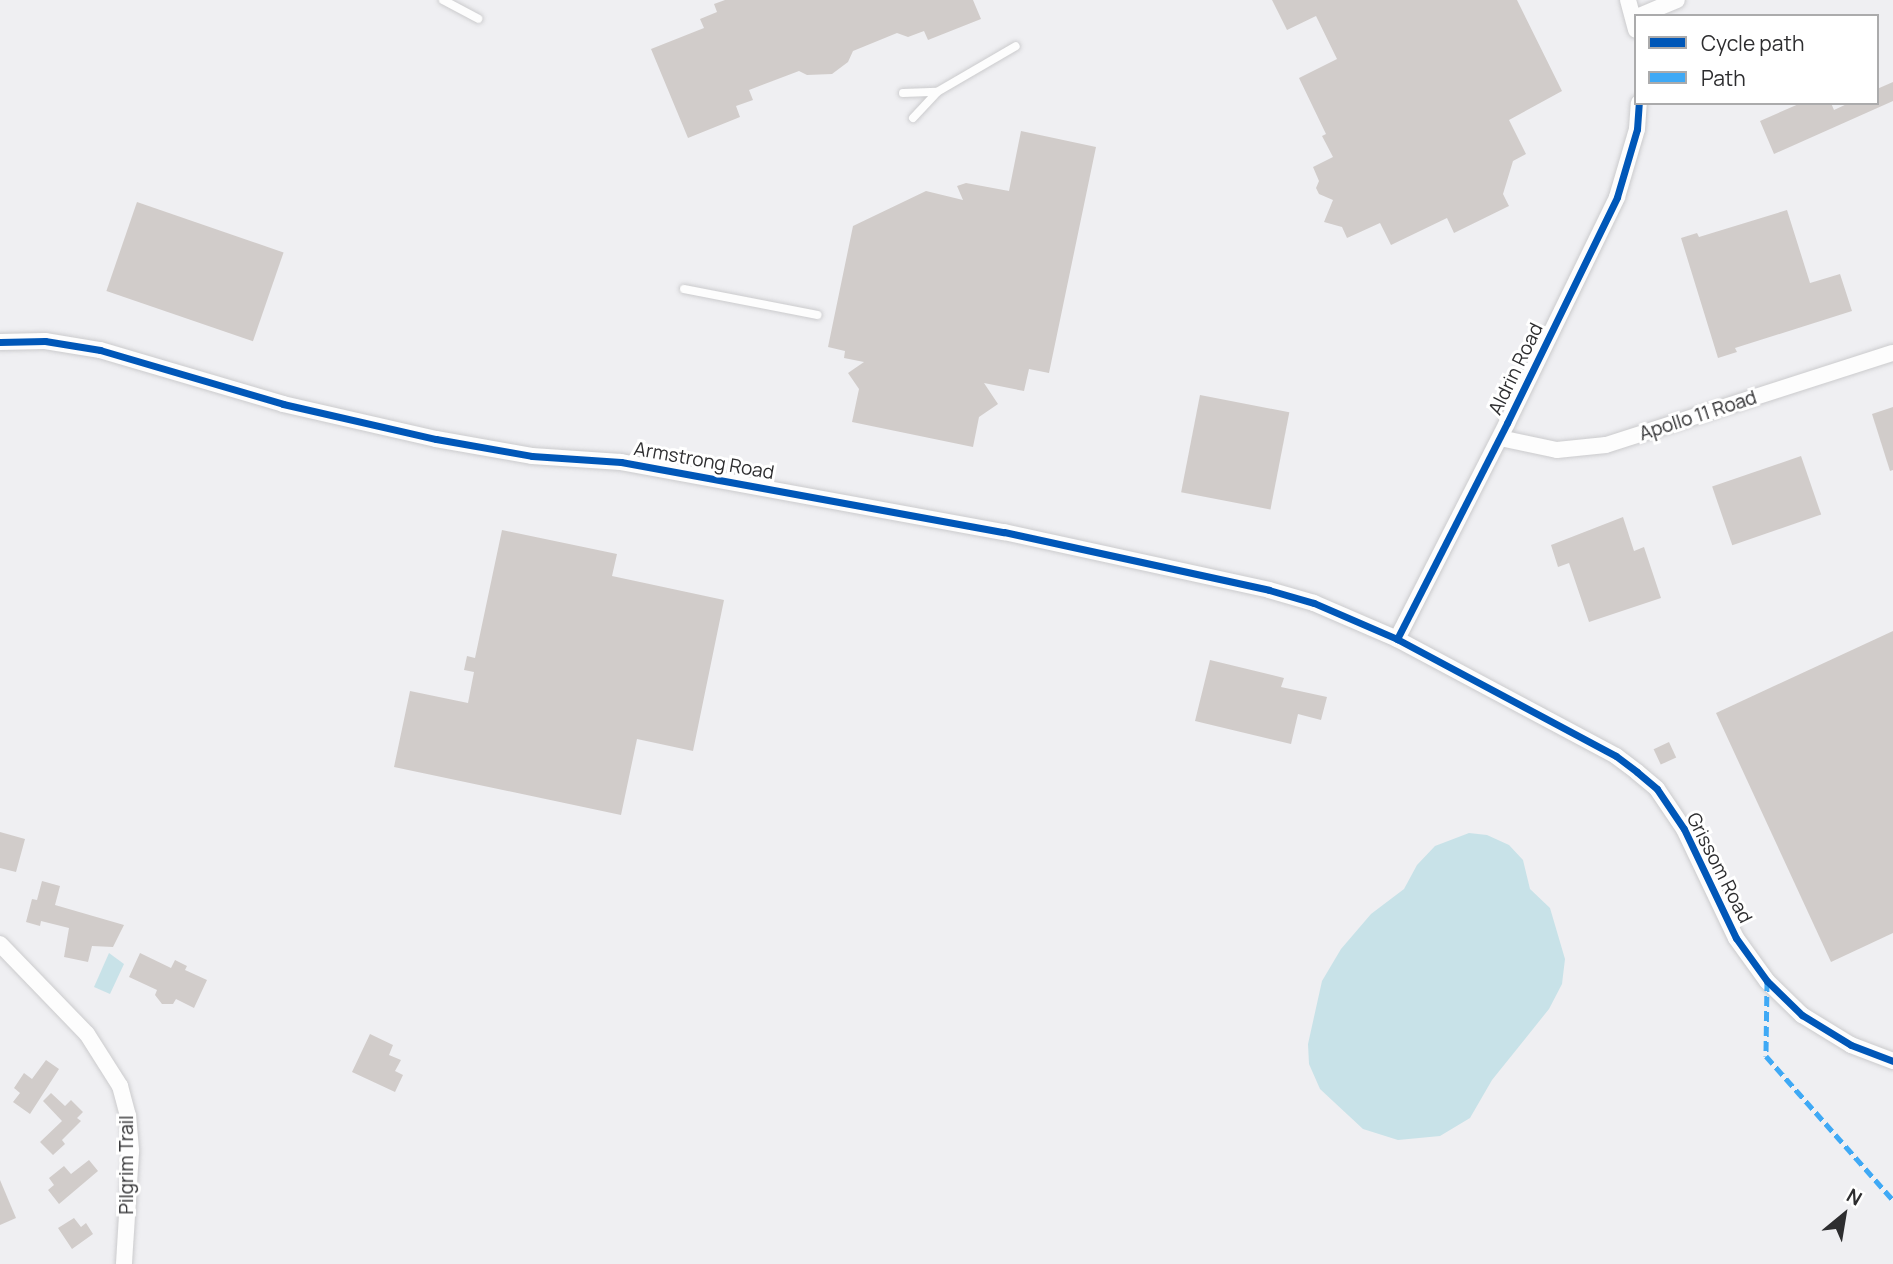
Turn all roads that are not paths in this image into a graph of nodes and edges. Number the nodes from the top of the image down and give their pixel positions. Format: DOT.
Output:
graph roads {
  1 [pos="443,0"];
  2 [pos="1677,0"];
  3 [pos="1648,14"];
  4 [pos="478,19"];
  5 [pos="1016,46"];
  6 [pos="937,92"];
  7 [pos="903,93"];
  8 [pos="1639,105"];
  9 [pos="913,118"];
  10 [pos="684,289"];
  11 [pos="818,315"];
  12 [pos="0,342"];
  13 [pos="1893,353"];
  14 [pos="1500,438"];
  15 [pos="1397,639"];
  16 [pos="0,944"];
  17 [pos="1893,1061"];
  18 [pos="124,1264"];
  1 -- 4 [label="lane"];
  2 -- 3 [label="street"];
  5 -- 6 [label="lane"];
  6 -- 7 [label="lane"];
  6 -- 9 [label="lane"];
  8 -- 14 [label="street, Aldrin Road"];
  10 -- 11 [label="lane"];
  12 -- 15 [label="street, Armstrong Road"];
  13 -- 14 [label="street, Apollo 11 Road"];
  14 -- 15 [label="street, Aldrin Road"];
  15 -- 17 [label="street, Grissom Road"];
  16 -- 18 [label="street, Pilgrim Trail"];
}
